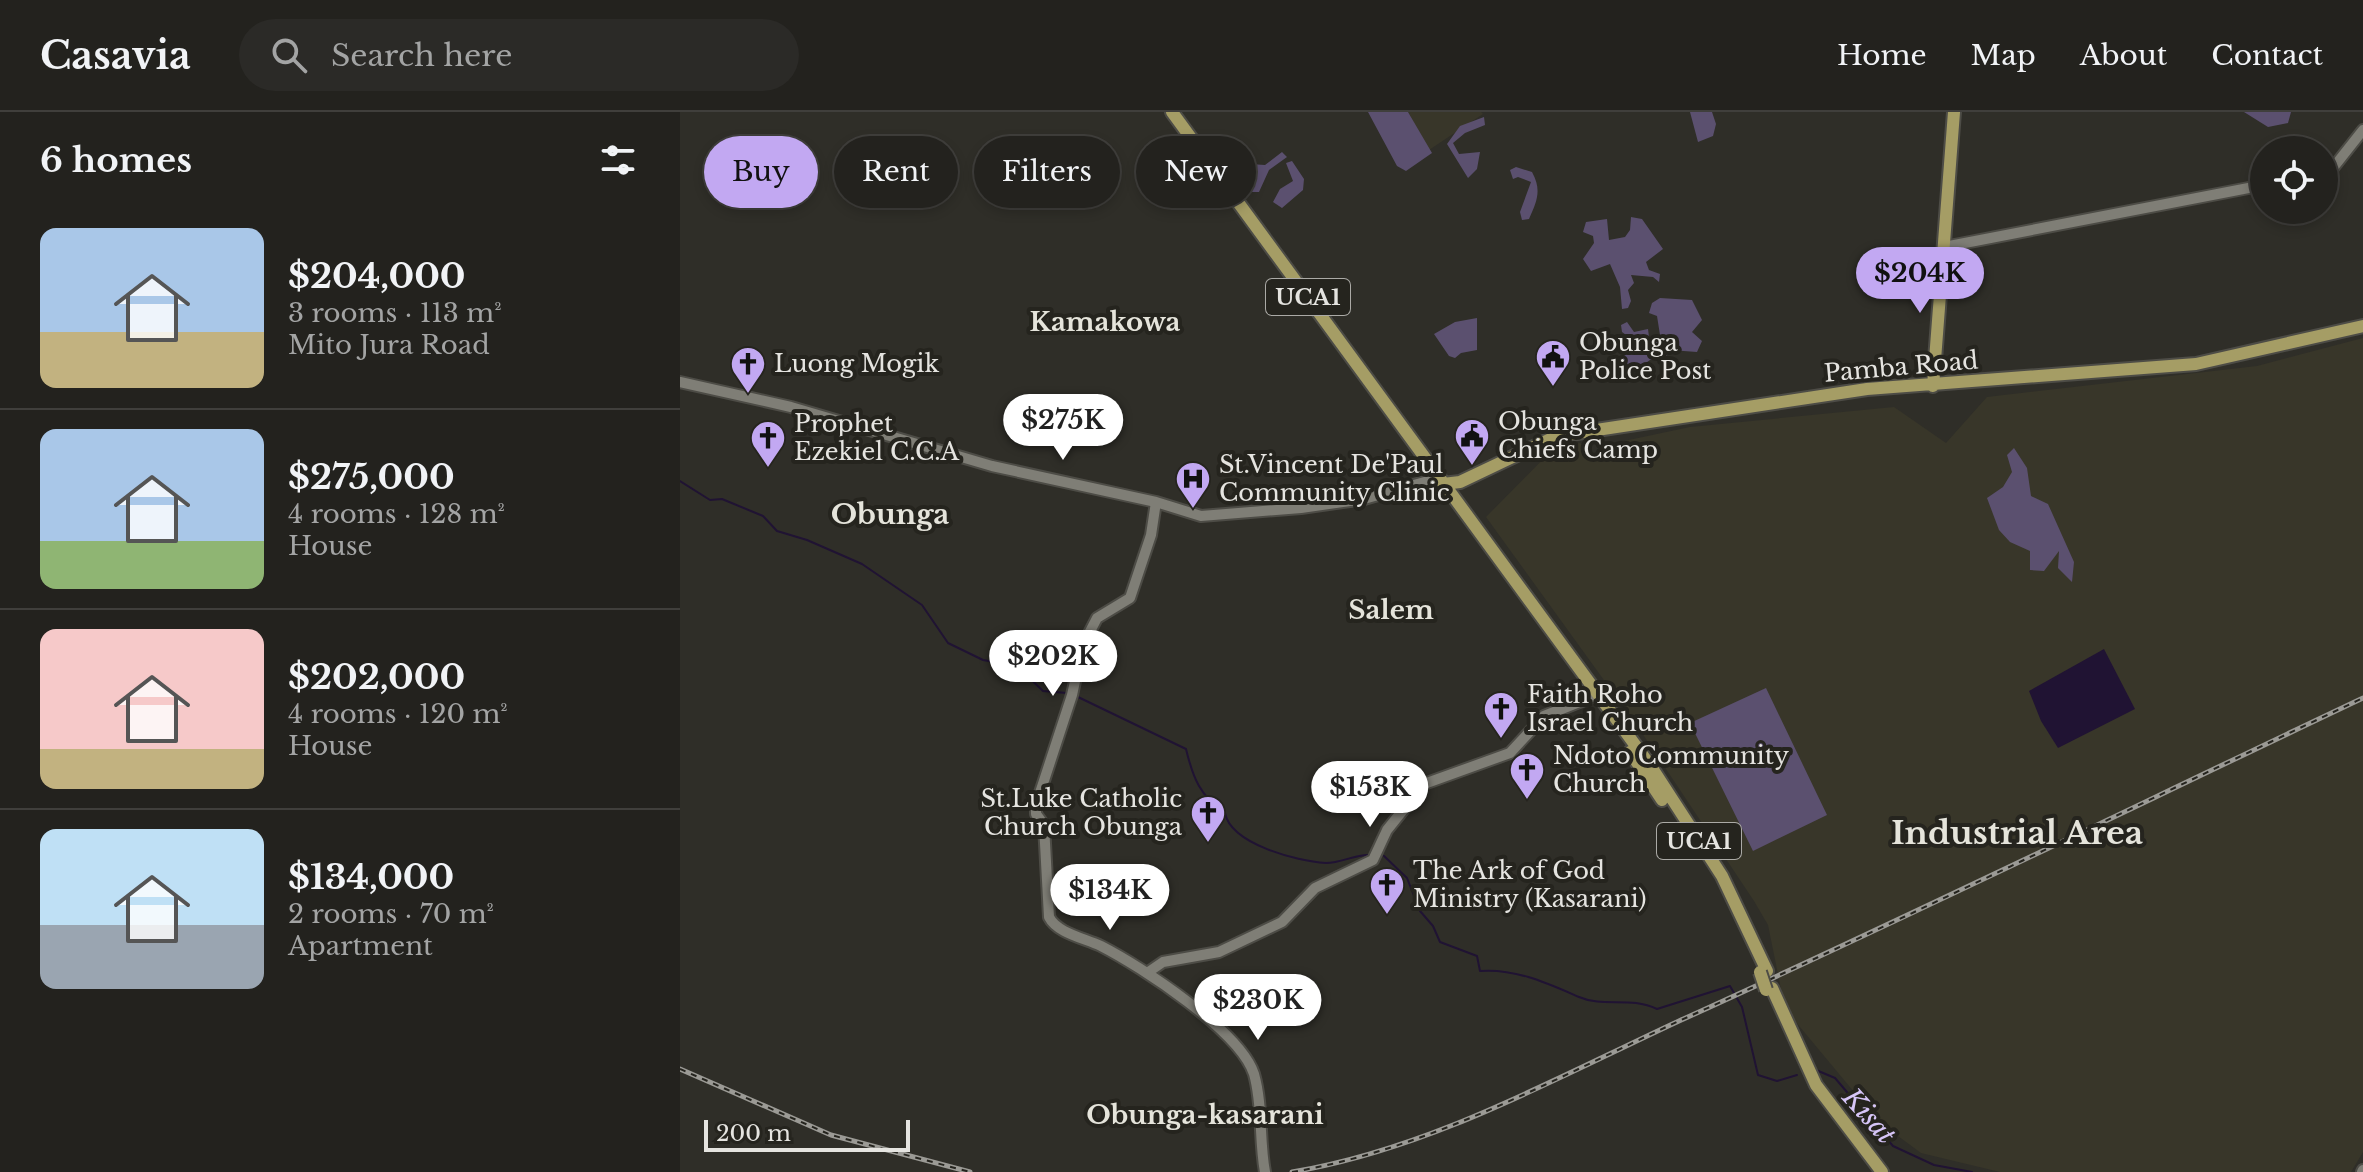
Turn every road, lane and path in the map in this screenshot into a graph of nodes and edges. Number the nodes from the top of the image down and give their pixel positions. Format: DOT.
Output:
graph roads {
  1 [pos="1172,112"];
  2 [pos="1954,112"];
  3 [pos="2363,130"];
  4 [pos="2338,162"];
  5 [pos="2250,188"];
  6 [pos="1944,247"];
  7 [pos="2363,326"];
  8 [pos="680,382"];
  9 [pos="1933,386"];
  10 [pos="1447,484"];
  11 [pos="1156,502"];
  12 [pos="1597,695"];
  13 [pos="1147,973"];
  14 [pos="1769,989"];
  15 [pos="1265,1172"];
  16 [pos="1872,1172"];
  17 [pos="1882,1172"];
  1 -- 10 [label="main road, UCA1"];
  2 -- 6 [label="main road"];
  3 -- 4 [label="street"];
  5 -- 6 [label="street"];
  6 -- 9 [label="main road"];
  7 -- 9 [label="main road, Pamba Road"];
  8 -- 11 [label="street"];
  9 -- 10 [label="main road, Pamba Road"];
  10 -- 11 [label="street"];
  10 -- 12 [label="main road, UCA1"];
  11 -- 13 [label="street"];
  12 -- 13 [label="street"];
  12 -- 14 [label="main road, UCA1, bridge"];
  13 -- 15 [label="street"];
  14 -- 16 [label="main road, UCA1"];
  14 -- 17 [label="main road, UCA1"];
}
